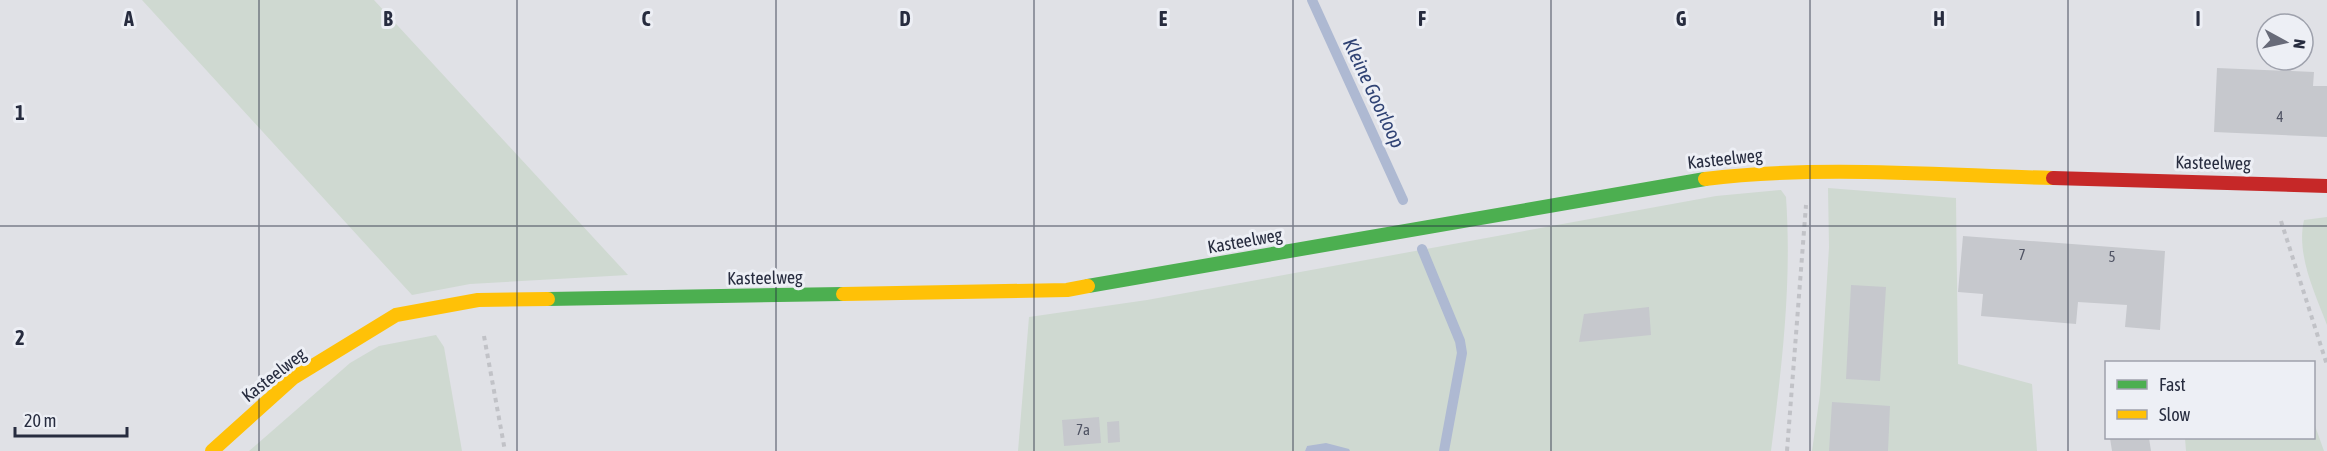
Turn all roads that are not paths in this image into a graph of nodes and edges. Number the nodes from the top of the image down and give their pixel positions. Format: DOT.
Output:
graph roads {
  1 [pos="2327,186"];
  2 [pos="212,451"];
  1 -- 2 [label="street, Kasteelweg"];
}
